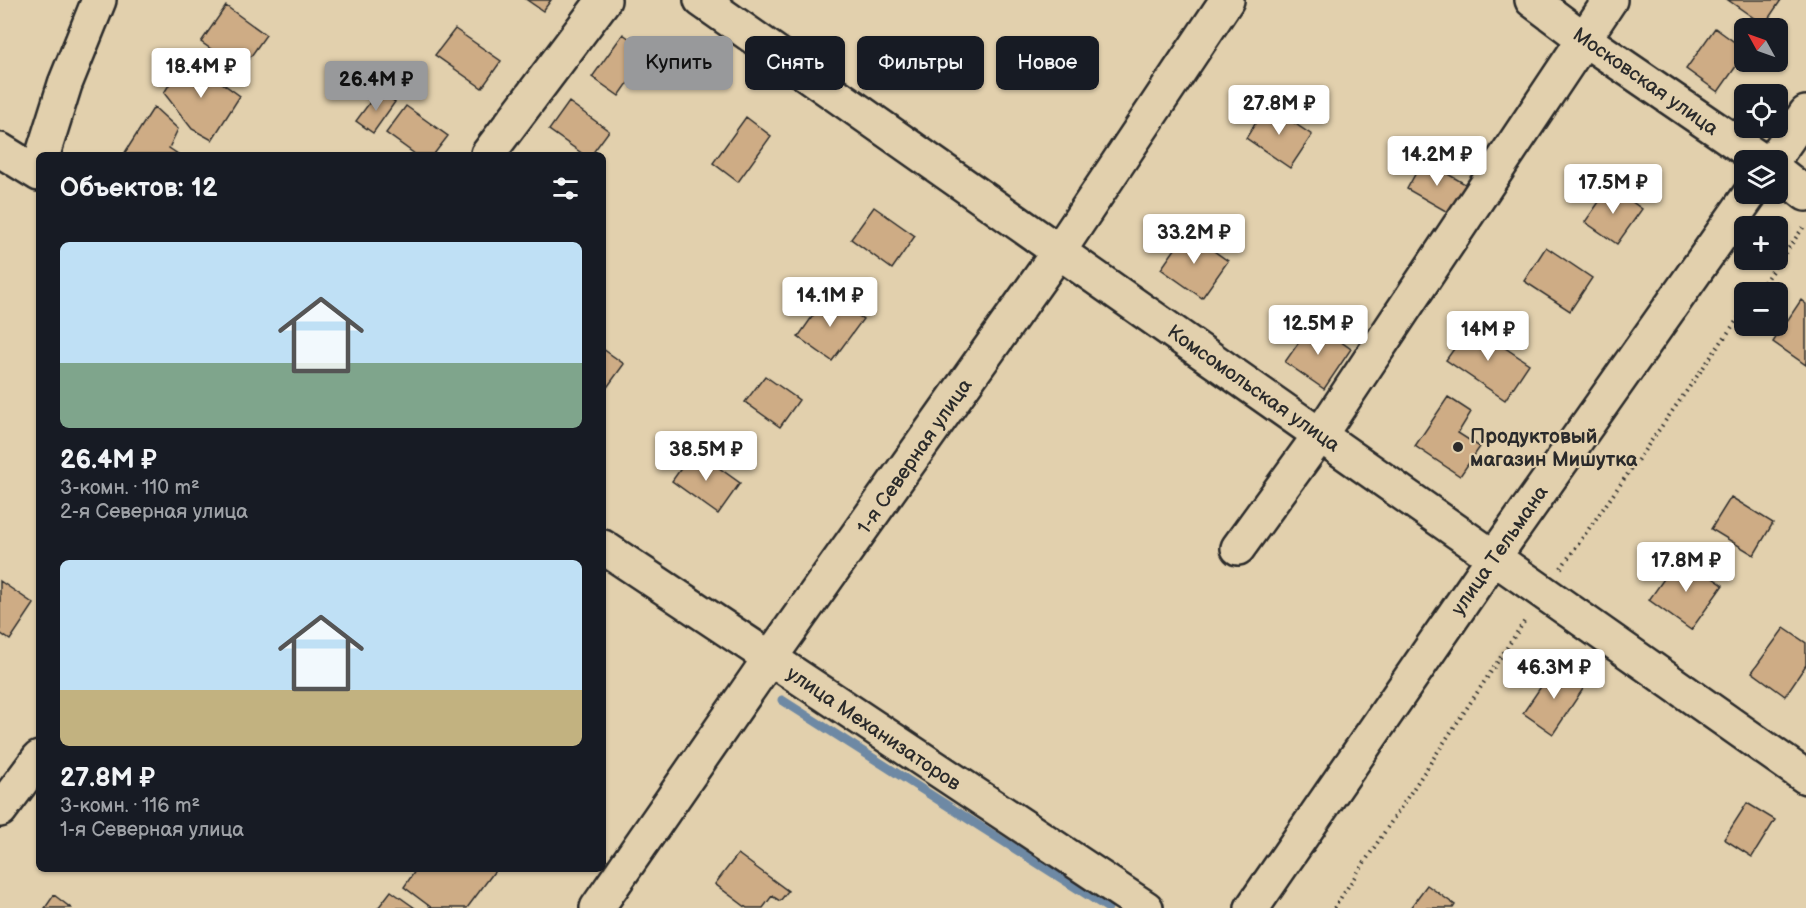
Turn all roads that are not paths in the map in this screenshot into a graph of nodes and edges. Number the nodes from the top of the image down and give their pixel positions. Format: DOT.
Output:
graph roads {
  1 [pos="99,0"];
  2 [pos="604,0"];
  3 [pos="700,0"];
  4 [pos="1227,0"];
  5 [pos="1532,0"];
  6 [pos="1610,0"];
  7 [pos="1584,39"];
  8 [pos="1806,112"];
  9 [pos="0,150"];
  10 [pos="1746,150"];
  11 [pos="1780,150"];
  12 [pos="44,152"];
  13 [pos="490,152"];
  14 [pos="36,166"];
  15 [pos="1788,180"];
  16 [pos="1806,194"];
  17 [pos="1743,204"];
  18 [pos="1059,251"];
  19 [pos="1320,435"];
  20 [pos="1238,548"];
  21 [pos="606,549"];
  22 [pos="1494,557"];
  23 [pos="770,658"];
  24 [pos="36,762"];
  25 [pos="1806,777"];
  26 [pos="0,810"];
  27 [pos="597,908"];
  28 [pos="1146,908"];
  29 [pos="1252,908"];
  1 -- 12 [label="street"];
  2 -- 13 [label="street"];
  3 -- 18 [label="street, Комсомольская улица"];
  4 -- 18 [label="street, 1-я Северная улица"];
  5 -- 7 [label="street, Московская улица"];
  6 -- 7 [label="street"];
  7 -- 10 [label="street, Московская улица"];
  7 -- 19 [label="street"];
  8 -- 11 [label="street"];
  9 -- 14 [label="street"];
  15 -- 16 [label="street"];
  17 -- 22 [label="street, улица Тельмана"];
  18 -- 19 [label="street, Комсомольская улица"];
  18 -- 23 [label="street, 1-я Северная улица"];
  19 -- 20 [label="street"];
  19 -- 22 [label="street, Комсомольская улица"];
  21 -- 23 [label="street, улица Механизаторов"];
  22 -- 25 [label="street, Комсомольская улица"];
  22 -- 29 [label="street, улица Тельмана"];
  23 -- 27 [label="street, 1-я Северная улица"];
  23 -- 28 [label="street, улица Механизаторов"];
  24 -- 26 [label="street"];
}
